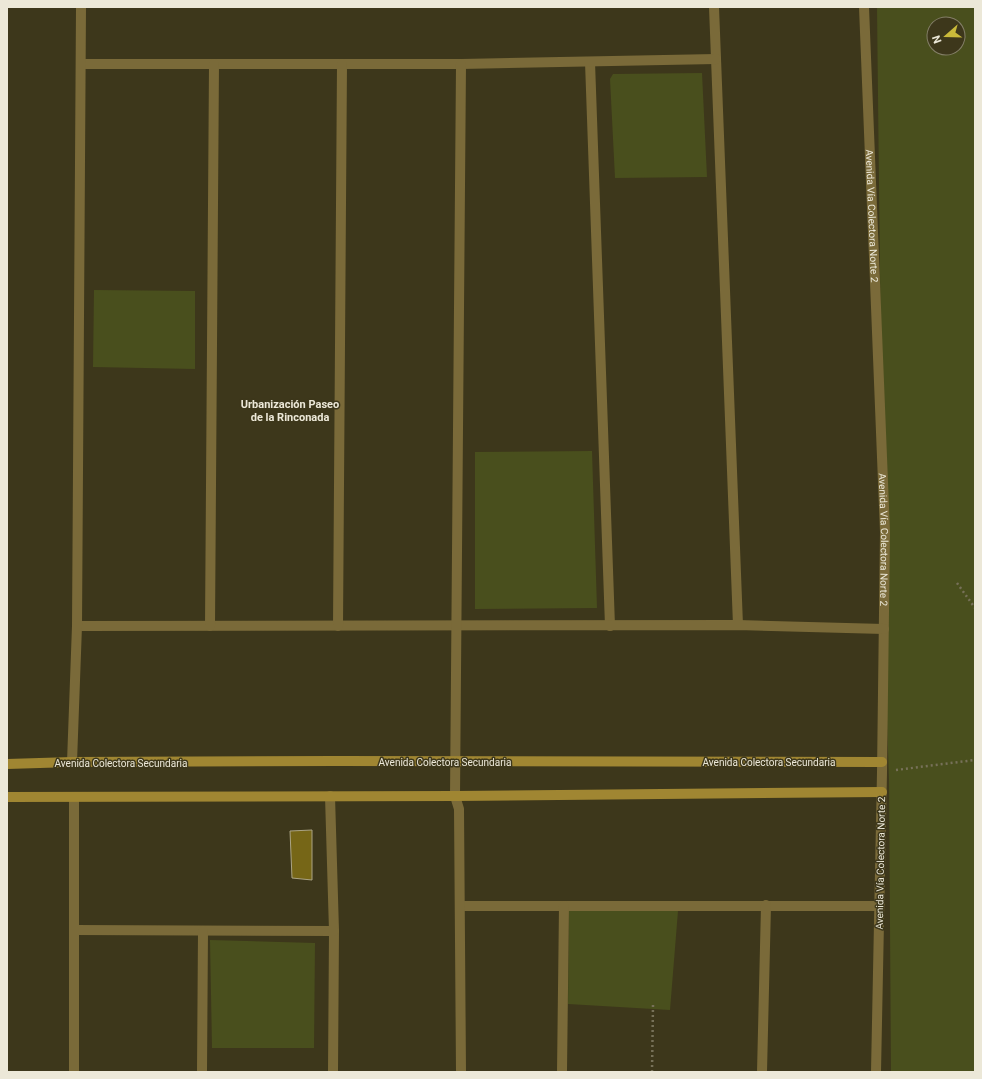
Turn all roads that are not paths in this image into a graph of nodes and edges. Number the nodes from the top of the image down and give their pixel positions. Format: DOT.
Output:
graph roads {
  1 [pos="81,7"];
  2 [pos="714,7"];
  3 [pos="864,7"];
  4 [pos="716,59"];
  5 [pos="590,62"];
  6 [pos="81,64"];
  7 [pos="214,64"];
  8 [pos="342,64"];
  9 [pos="461,64"];
  10 [pos="458,625"];
  11 [pos="738,625"];
  12 [pos="77,626"];
  13 [pos="210,626"];
  14 [pos="338,626"];
  15 [pos="610,626"];
  16 [pos="884,628"];
  17 [pos="72,762"];
  18 [pos="456,762"];
  19 [pos="7,764"];
  20 [pos="882,767"];
  21 [pos="882,792"];
  22 [pos="330,796"];
  23 [pos="455,796"];
  24 [pos="7,797"];
  25 [pos="74,797"];
  26 [pos="460,906"];
  27 [pos="564,906"];
  28 [pos="766,906"];
  29 [pos="880,906"];
  30 [pos="74,930"];
  31 [pos="203,932"];
  32 [pos="334,932"];
  33 [pos="74,1072"];
  34 [pos="202,1072"];
  35 [pos="333,1072"];
  36 [pos="461,1072"];
  37 [pos="562,1072"];
  38 [pos="762,1072"];
  39 [pos="876,1072"];
  1 -- 6 [label="street"];
  2 -- 4 [label="street"];
  3 -- 16 [label="street, Avenida Vía Colectora Norte 2"];
  4 -- 5 [label="street"];
  4 -- 11 [label="street"];
  5 -- 9 [label="street"];
  5 -- 15 [label="street"];
  6 -- 7 [label="street"];
  6 -- 12 [label="street"];
  7 -- 8 [label="street"];
  7 -- 13 [label="street"];
  8 -- 9 [label="street"];
  8 -- 14 [label="street"];
  9 -- 10 [label="street"];
  10 -- 14 [label="street"];
  10 -- 15 [label="street"];
  10 -- 18 [label="street"];
  11 -- 15 [label="street"];
  11 -- 16 [label="street"];
  12 -- 13 [label="street"];
  12 -- 17 [label="street"];
  13 -- 14 [label="street"];
  16 -- 20 [label="street, Avenida Vía Colectora Norte 2"];
  17 -- 18 [label="street, Avenida Colectora Secundaria"];
  17 -- 19 [label="street, Avenida Colectora Secundaria"];
  18 -- 20 [label="street, Avenida Colectora Secundaria"];
  18 -- 23 [label="street"];
  20 -- 21 [label="street, Avenida Vía Colectora Norte 2"];
  21 -- 23 [label="street"];
  21 -- 29 [label="street, Avenida Vía Colectora Norte 2"];
  22 -- 23 [label="street"];
  22 -- 25 [label="street"];
  22 -- 32 [label="street"];
  23 -- 26 [label="street"];
  24 -- 25 [label="street"];
  25 -- 30 [label="street"];
  26 -- 27 [label="street"];
  26 -- 36 [label="street"];
  27 -- 28 [label="street"];
  27 -- 37 [label="street"];
  28 -- 29 [label="street"];
  28 -- 38 [label="street"];
  29 -- 39 [label="street, Avenida Vía Colectora Norte 2"];
  30 -- 31 [label="street"];
  30 -- 33 [label="street"];
  31 -- 32 [label="street"];
  31 -- 34 [label="street"];
  32 -- 35 [label="street"];
}
